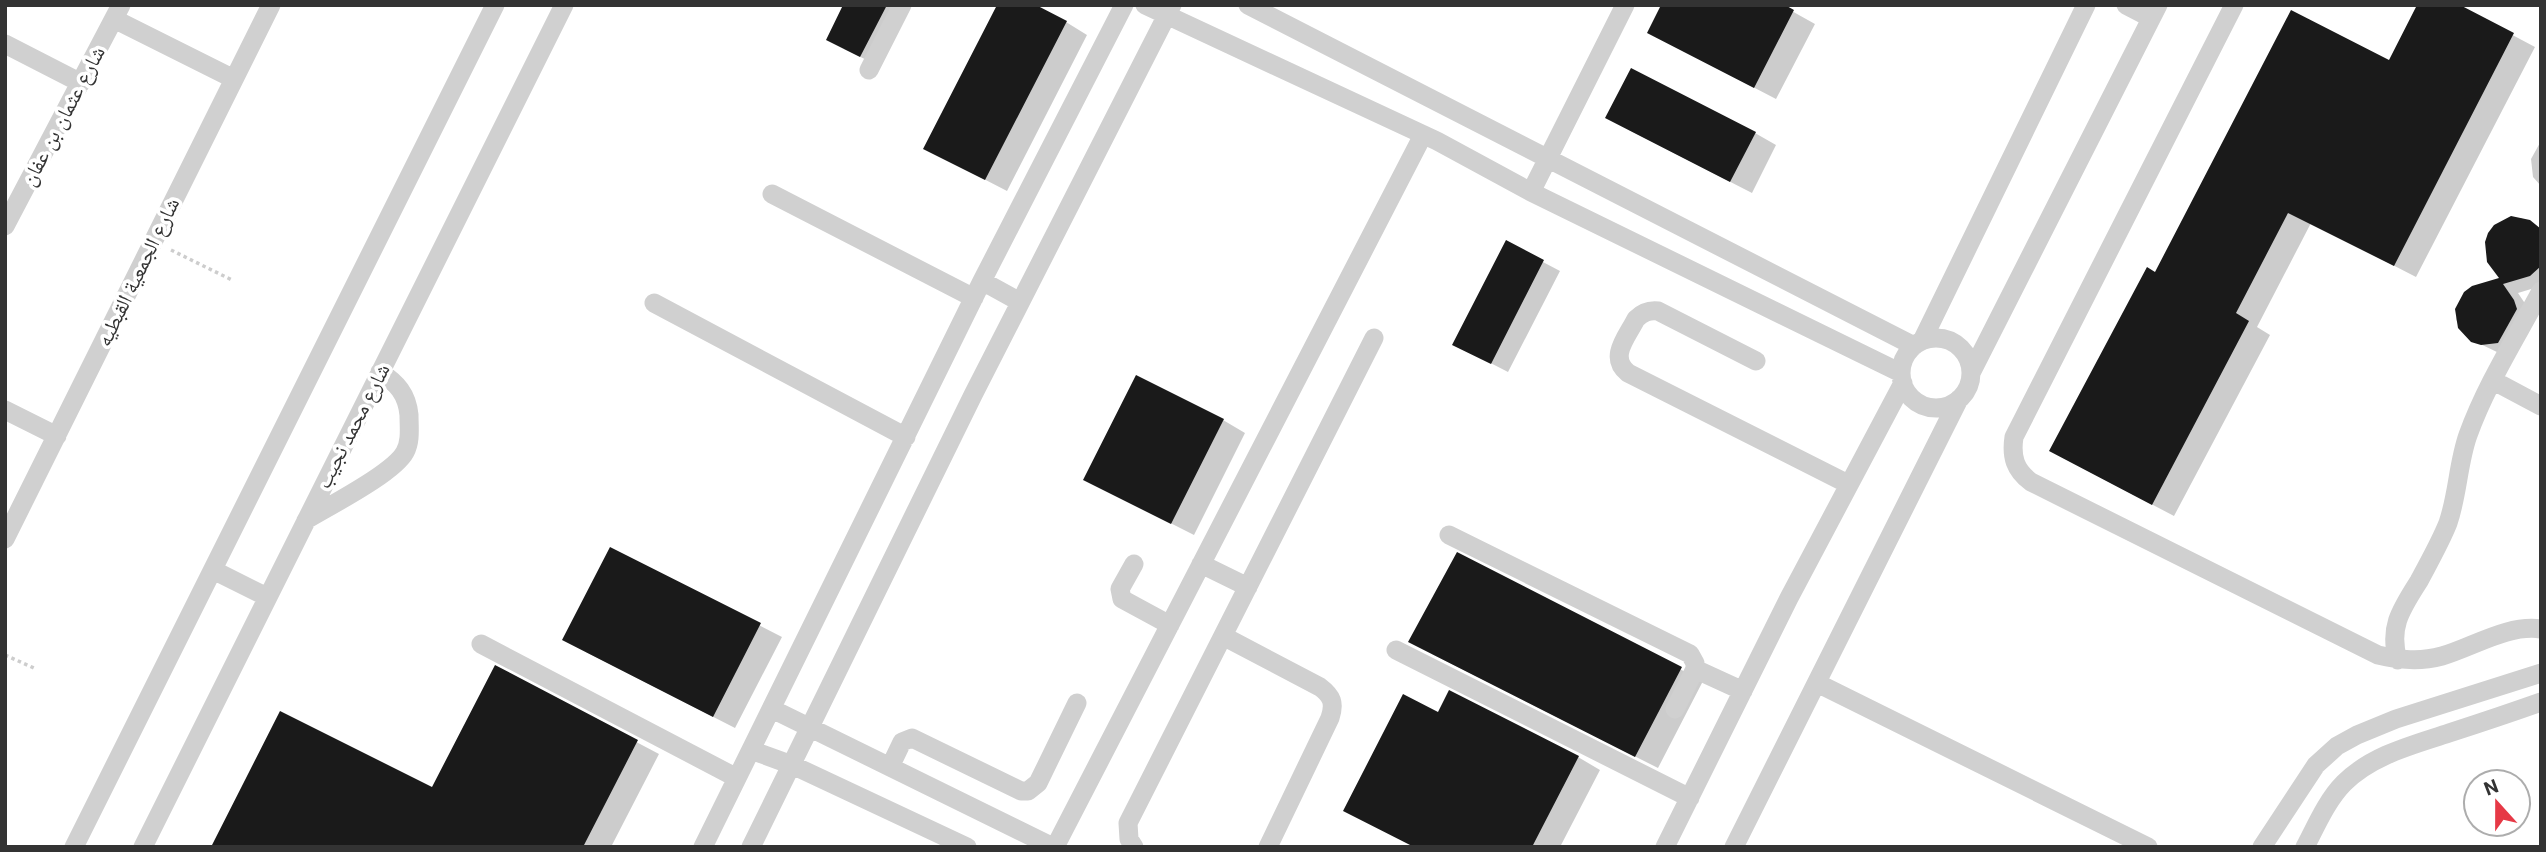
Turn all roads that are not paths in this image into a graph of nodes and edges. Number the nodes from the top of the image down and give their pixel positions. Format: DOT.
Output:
graph roads {
  1 [pos="271,5"];
  2 [pos="495,5"];
  3 [pos="564,5"];
  4 [pos="902,5"];
  5 [pos="1124,5"];
  6 [pos="1144,5"];
  7 [pos="1248,5"];
  8 [pos="1625,5"];
  9 [pos="2085,5"];
  10 [pos="2126,5"];
  11 [pos="2234,5"];
  12 [pos="1169,10"];
  13 [pos="2154,11"];
  14 [pos="118,12"];
  15 [pos="5,44"];
  16 [pos="869,71"];
  17 [pos="234,79"];
  18 [pos="81,83"];
  19 [pos="1423,135"];
  20 [pos="1548,158"];
  21 [pos="1531,192"];
  22 [pos="772,194"];
  23 [pos="5,226"];
  24 [pos="978,289"];
  25 [pos="2541,291"];
  26 [pos="1020,302"];
  27 [pos="654,303"];
  28 [pos="1374,338"];
  29 [pos="1918,344"];
  30 [pos="1756,361"];
  31 [pos="380,373"];
  32 [pos="1971,373"];
  33 [pos="1902,378"];
  34 [pos="2494,381"];
  35 [pos="1959,399"];
  36 [pos="2541,406"];
  37 [pos="5,410"];
  38 [pos="57,436"];
  39 [pos="906,437"];
  40 [pos="1848,484"];
  41 [pos="306,521"];
  42 [pos="1449,535"];
  43 [pos="5,539"];
  44 [pos="1134,564"];
  45 [pos="1202,564"];
  46 [pos="213,570"];
  47 [pos="1248,587"];
  48 [pos="267,597"];
  49 [pos="1170,625"];
  50 [pos="2541,629"];
  51 [pos="1223,636"];
  52 [pos="481,643"];
  53 [pos="1396,650"];
  54 [pos="2398,660"];
  55 [pos="1695,669"];
  56 [pos="2541,673"];
  57 [pos="1817,683"];
  58 [pos="1743,691"];
  59 [pos="2541,702"];
  60 [pos="1077,704"];
  61 [pos="772,709"];
  62 [pos="1675,709"];
  63 [pos="810,727"];
  64 [pos="751,750"];
  65 [pos="792,765"];
  66 [pos="890,767"];
  67 [pos="737,778"];
  68 [pos="1690,798"];
  69 [pos="74,847"];
  70 [pos="142,847"];
  71 [pos="702,847"];
  72 [pos="751,847"];
  73 [pos="967,847"];
  74 [pos="1054,847"];
  75 [pos="1134,847"];
  76 [pos="1268,847"];
  77 [pos="1665,847"];
  78 [pos="1734,847"];
  79 [pos="2148,847"];
  80 [pos="2262,847"];
  81 [pos="2305,847"];
  1 -- 17 [label="street, شارع الجمعية القبطيه"];
  2 -- 46 [label="street"];
  3 -- 31 [label="street, شارع محمد نجيب"];
  4 -- 16 [label="street"];
  5 -- 24 [label="street"];
  6 -- 12 [label="street"];
  7 -- 20 [label="street"];
  8 -- 20 [label="street"];
  9 -- 29 [label="street"];
  10 -- 13 [label="street"];
  11 -- 54 [label="street"];
  12 -- 19 [label="street"];
  12 -- 26 [label="street"];
  13 -- 32 [label="street"];
  14 -- 17 [label="street"];
  14 -- 18 [label="street, شارع عثمان بن عفان"];
  15 -- 18 [label="street"];
  17 -- 38 [label="street, شارع الجمعية القبطيه"];
  18 -- 23 [label="street, شارع عثمان بن عفان"];
  19 -- 21 [label="street"];
  19 -- 45 [label="street"];
  20 -- 21 [label="street"];
  20 -- 29 [label="street"];
  21 -- 33 [label="street"];
  22 -- 24 [label="street"];
  24 -- 26 [label="street"];
  24 -- 39 [label="street"];
  25 -- 34 [label="street"];
  26 -- 63 [label="street"];
  27 -- 39 [label="street"];
  28 -- 47 [label="street"];
  29 -- 32 [label="street"];
  29 -- 33 [label="street"];
  30 -- 40 [label="street"];
  31 -- 41 [label="street, شارع محمد نجيب"];
  31 -- 41 [label="street"];
  32 -- 35 [label="street"];
  33 -- 35 [label="street"];
  33 -- 40 [label="street"];
  34 -- 36 [label="street"];
  34 -- 54 [label="street"];
  35 -- 57 [label="street"];
  37 -- 38 [label="street"];
  38 -- 43 [label="street, شارع الجمعية القبطيه"];
  39 -- 61 [label="street"];
  40 -- 58 [label="street"];
  41 -- 48 [label="street, شارع محمد نجيب"];
  42 -- 55 [label="street"];
  44 -- 49 [label="street"];
  45 -- 47 [label="street"];
  45 -- 49 [label="street"];
  46 -- 48 [label="street"];
  46 -- 69 [label="street"];
  47 -- 51 [label="street"];
  48 -- 70 [label="street, شارع محمد نجيب"];
  49 -- 74 [label="street"];
  50 -- 54 [label="street"];
  51 -- 75 [label="street"];
  51 -- 76 [label="street"];
  52 -- 67 [label="street"];
  53 -- 68 [label="street"];
  55 -- 58 [label="street"];
  55 -- 62 [label="street"];
  56 -- 80 [label="street"];
  57 -- 78 [label="street"];
  57 -- 79 [label="street"];
  58 -- 68 [label="street"];
  59 -- 81 [label="street"];
  60 -- 66 [label="street"];
  61 -- 63 [label="street"];
  61 -- 64 [label="street"];
  63 -- 65 [label="street"];
  63 -- 66 [label="street"];
  64 -- 65 [label="street"];
  64 -- 67 [label="street"];
  65 -- 72 [label="street"];
  65 -- 73 [label="street"];
  66 -- 74 [label="street"];
  67 -- 71 [label="street"];
  68 -- 77 [label="street"];
}
